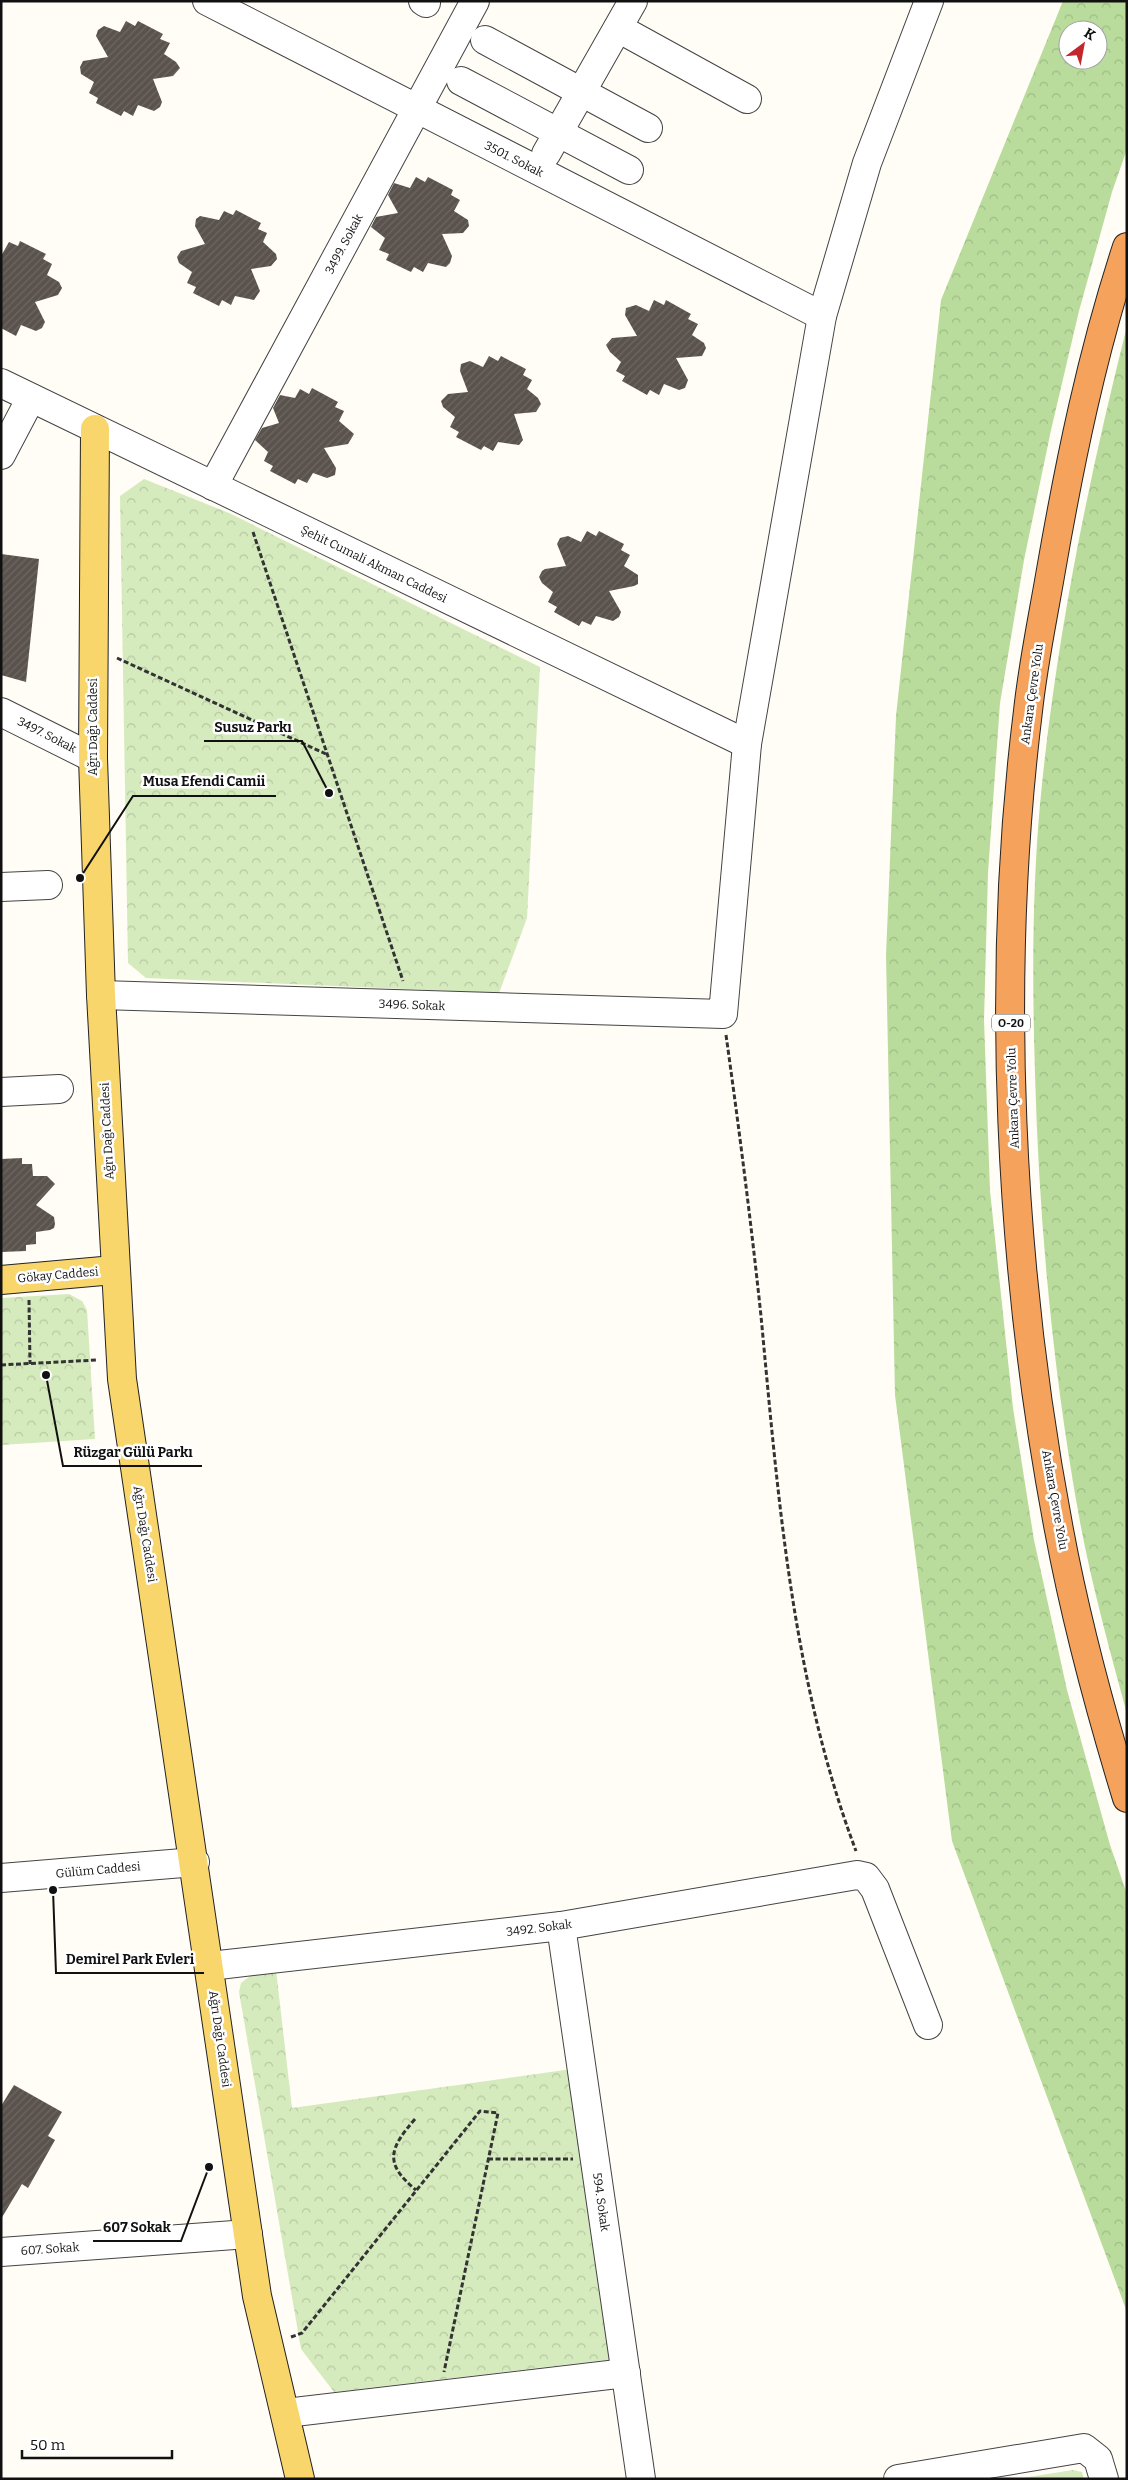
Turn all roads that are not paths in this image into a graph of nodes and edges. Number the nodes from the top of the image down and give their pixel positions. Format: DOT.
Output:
graph roads {
  1 [pos="207,1"];
  2 [pos="475,1"];
  3 [pos="633,1"];
  4 [pos="929,1"];
  5 [pos="618,28"];
  6 [pos="485,40"];
  7 [pos="461,81"];
  8 [pos="582,92"];
  9 [pos="747,99"];
  10 [pos="417,109"];
  11 [pos="648,128"];
  12 [pos="552,143"];
  13 [pos="629,170"];
  14 [pos="1127,247"];
  15 [pos="822,316"];
  16 [pos="1,384"];
  17 [pos="31,398"];
  18 [pos="95,429"];
  19 [pos="1,456"];
  20 [pos="213,486"];
  21 [pos="1,712"];
  22 [pos="747,744"];
  23 [pos="92,758"];
  24 [pos="48,885"];
  25 [pos="1,887"];
  26 [pos="101,996"];
  27 [pos="59,1089"];
  28 [pos="1,1092"];
  29 [pos="114,1270"];
  30 [pos="1,1280"];
  31 [pos="1127,1798"];
  32 [pos="195,1862"];
  33 [pos="1,1878"];
  34 [pos="561,1926"];
  35 [pos="210,1966"];
  36 [pos="928,2025"];
  37 [pos="248,2234"];
  38 [pos="1,2252"];
  39 [pos="626,2373"];
  40 [pos="286,2413"];
  41 [pos="300,2479"];
  42 [pos="641,2479"];
  43 [pos="898,2479"];
  44 [pos="1104,2479"];
  1 -- 10 [label="street, 3501. Sokak"];
  2 -- 10 [label="street, 3499. Sokak"];
  3 -- 5 [label="street"];
  4 -- 15 [label="street"];
  5 -- 8 [label="street"];
  5 -- 9 [label="street"];
  6 -- 8 [label="street"];
  7 -- 12 [label="street"];
  8 -- 11 [label="street"];
  8 -- 12 [label="street"];
  10 -- 15 [label="street, 3501. Sokak"];
  10 -- 20 [label="street, 3499. Sokak"];
  12 -- 13 [label="street"];
  14 -- 31 [label="highway, Ankara Çevre Yolu / O-20"];
  15 -- 22 [label="street"];
  16 -- 17 [label="street, Şehit Cumali Akman Caddesi"];
  17 -- 18 [label="street, Şehit Cumali Akman Caddesi"];
  17 -- 19 [label="street"];
  18 -- 20 [label="street, Şehit Cumali Akman Caddesi"];
  18 -- 23 [label="main road, Ağrı Dağı Caddesi"];
  20 -- 22 [label="street, Şehit Cumali Akman Caddesi"];
  21 -- 23 [label="street, 3497. Sokak"];
  22 -- 26 [label="street, 3496. Sokak"];
  23 -- 26 [label="main road, Ağrı Dağı Caddesi"];
  24 -- 25 [label="street"];
  26 -- 29 [label="main road, Ağrı Dağı Caddesi"];
  27 -- 28 [label="street"];
  29 -- 30 [label="main road, Gökay Caddesi"];
  29 -- 32 [label="main road, Ağrı Dağı Caddesi"];
  32 -- 33 [label="street, Gülüm Caddesi"];
  32 -- 35 [label="main road, Ağrı Dağı Caddesi"];
  34 -- 35 [label="street, 3492. Sokak"];
  34 -- 36 [label="street, 3492. Sokak"];
  34 -- 39 [label="street, 594. Sokak"];
  35 -- 37 [label="main road, Ağrı Dağı Caddesi"];
  37 -- 38 [label="street, 607. Sokak"];
  37 -- 40 [label="main road, Ağrı Dağı Caddesi"];
  39 -- 40 [label="street"];
  39 -- 42 [label="street, 594. Sokak"];
  40 -- 41 [label="main road, Ağrı Dağı Caddesi"];
  43 -- 44 [label="street"];
}
